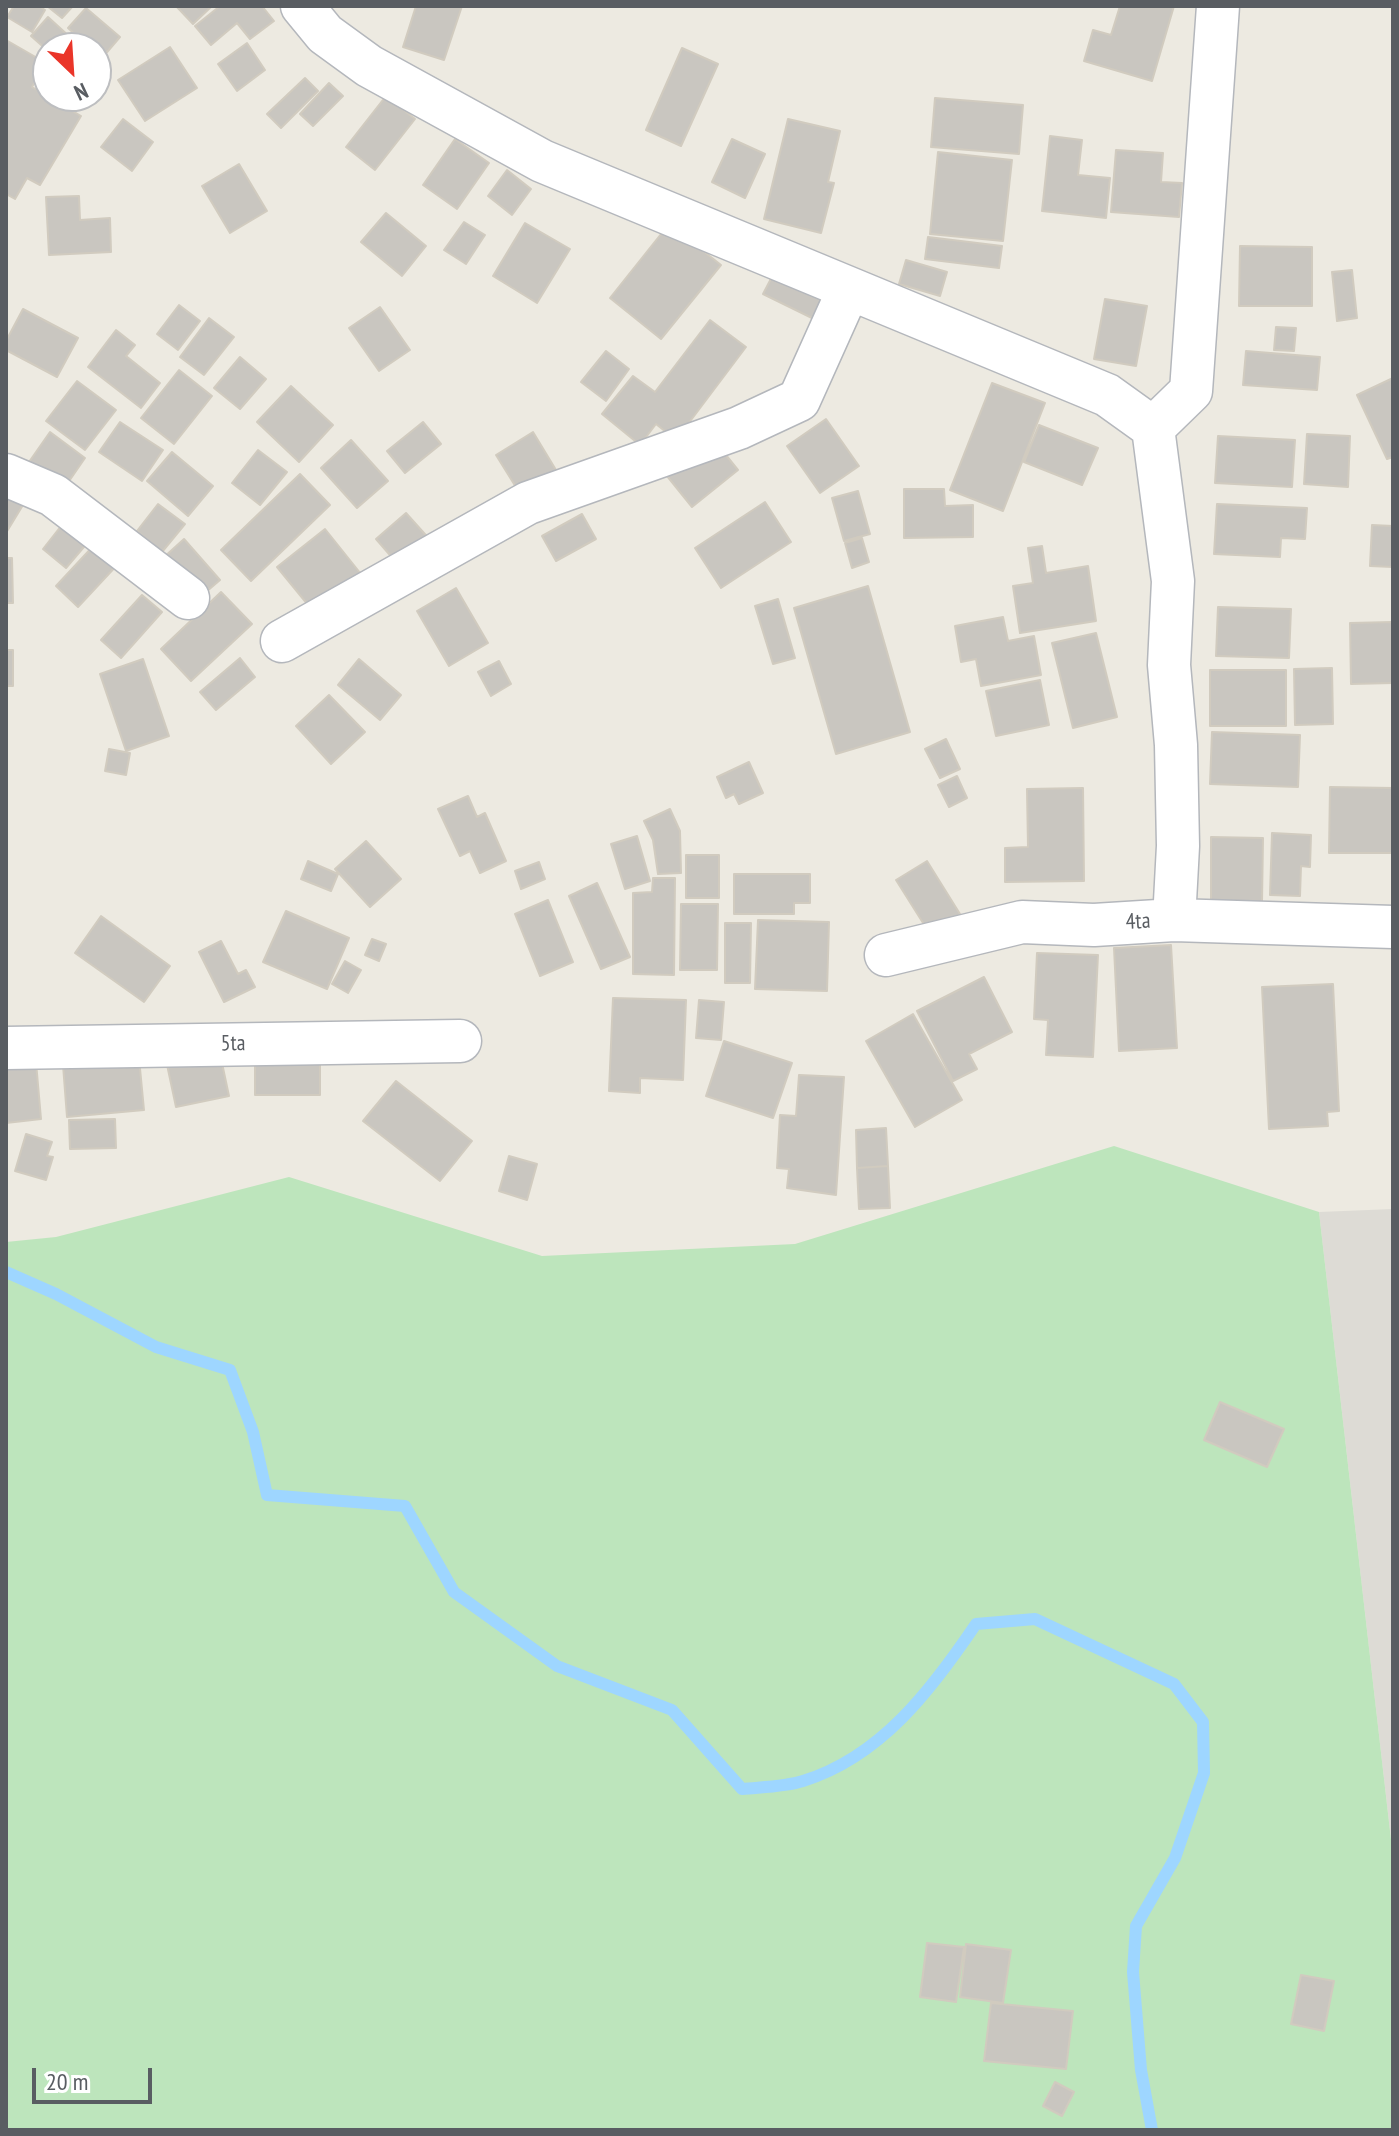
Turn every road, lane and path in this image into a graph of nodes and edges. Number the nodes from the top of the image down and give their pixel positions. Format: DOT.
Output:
graph roads {
  1 [pos="302,6"];
  2 [pos="1218,6"];
  3 [pos="848,291"];
  4 [pos="1153,428"];
  5 [pos="6,475"];
  6 [pos="188,598"];
  7 [pos="282,641"];
  8 [pos="1174,920"];
  9 [pos="1393,927"];
  10 [pos="886,955"];
  11 [pos="460,1041"];
  12 [pos="6,1048"];
  1 -- 3 [label="street"];
  2 -- 4 [label="street"];
  3 -- 4 [label="street"];
  3 -- 7 [label="street"];
  4 -- 8 [label="street"];
  5 -- 6 [label="street"];
  8 -- 9 [label="street, 4ta"];
  8 -- 10 [label="street, 4ta"];
  11 -- 12 [label="street, 5ta"];
}
